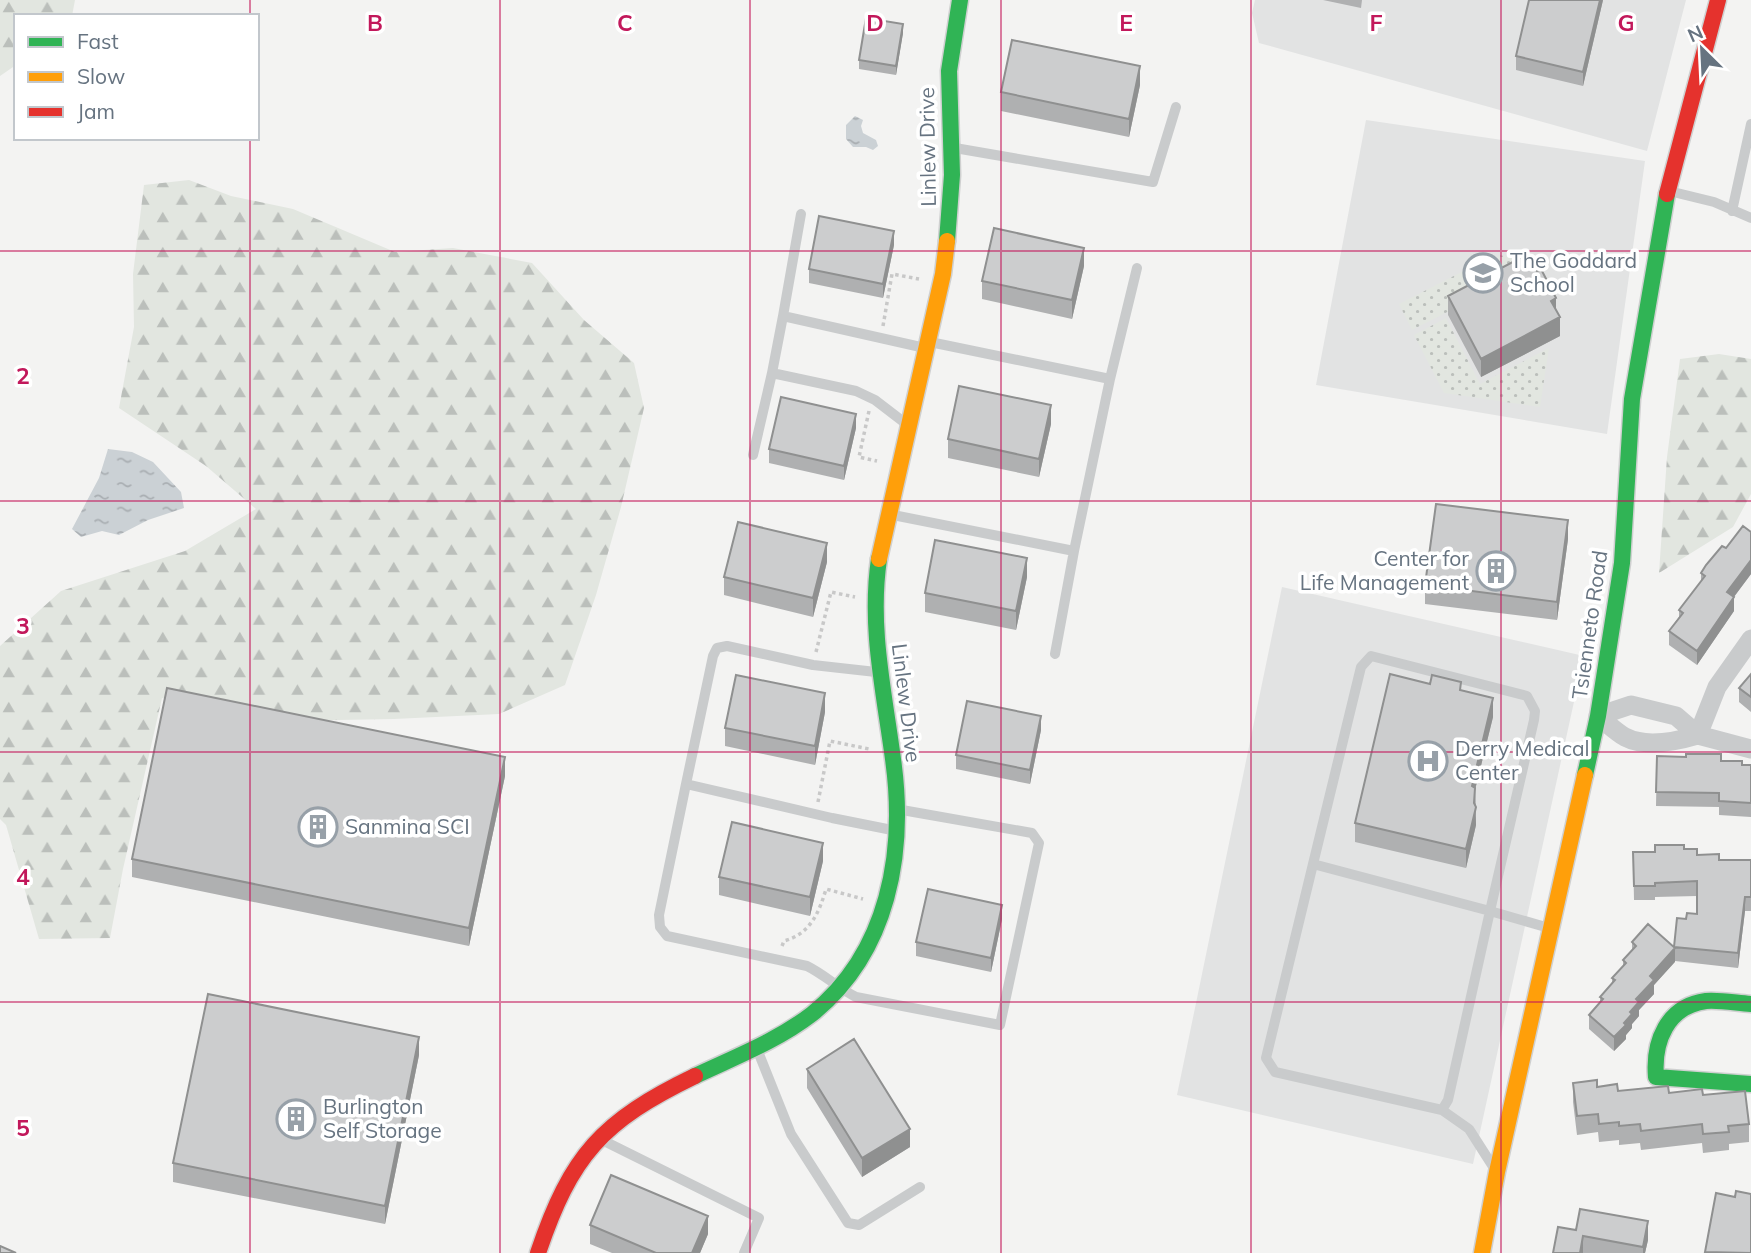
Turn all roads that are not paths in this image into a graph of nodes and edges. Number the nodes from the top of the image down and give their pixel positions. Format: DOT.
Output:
graph roads {
  1 [pos="960,0"];
  2 [pos="1718,0"];
  3 [pos="1176,107"];
  4 [pos="1751,124"];
  5 [pos="951,147"];
  6 [pos="1668,191"];
  7 [pos="1732,211"];
  8 [pos="801,214"];
  9 [pos="1751,218"];
  10 [pos="1138,268"];
  11 [pos="783,316"];
  12 [pos="927,345"];
  13 [pos="772,373"];
  14 [pos="1110,379"];
  15 [pos="908,425"];
  16 [pos="753,455"];
  17 [pos="888,514"];
  18 [pos="1074,551"];
  19 [pos="1751,639"];
  20 [pos="1055,654"];
  21 [pos="878,672"];
  22 [pos="1598,716"];
  23 [pos="1698,735"];
  24 [pos="1751,749"];
  25 [pos="686,784"];
  26 [pos="898,809"];
  27 [pos="898,831"];
  28 [pos="1313,864"];
  29 [pos="1490,911"];
  30 [pos="1552,929"];
  31 [pos="838,988"];
  32 [pos="1751,1004"];
  33 [pos="757,1048"];
  34 [pos="1751,1084"];
  35 [pos="1442,1110"];
  36 [pos="599,1138"];
  37 [pos="1497,1172"];
  38 [pos="920,1187"];
  39 [pos="538,1253"];
  40 [pos="744,1253"];
  41 [pos="1482,1253"];
  1 -- 5 [label="street, Linlew Drive"];
  2 -- 6 [label="street, Tsienneto Road"];
  3 -- 5 [label="lane"];
  4 -- 7 [label="lane"];
  5 -- 12 [label="street, Linlew Drive"];
  6 -- 7 [label="lane"];
  6 -- 22 [label="street, Tsienneto Road"];
  7 -- 9 [label="lane"];
  8 -- 11 [label="lane"];
  10 -- 14 [label="lane"];
  11 -- 12 [label="lane"];
  11 -- 13 [label="lane"];
  12 -- 14 [label="lane"];
  12 -- 15 [label="street, Linlew Drive"];
  13 -- 15 [label="lane"];
  13 -- 16 [label="lane"];
  14 -- 18 [label="lane"];
  15 -- 17 [label="street, Linlew Drive"];
  17 -- 18 [label="lane"];
  17 -- 21 [label="street, Linlew Drive"];
  18 -- 20 [label="lane"];
  19 -- 23 [label="street"];
  21 -- 25 [label="lane"];
  21 -- 26 [label="street, Linlew Drive"];
  22 -- 23 [label="street"];
  22 -- 23 [label="street"];
  22 -- 30 [label="street, Tsienneto Road"];
  23 -- 24 [label="street"];
  25 -- 27 [label="lane"];
  25 -- 31 [label="lane"];
  26 -- 27 [label="street, Linlew Drive"];
  26 -- 31 [label="lane"];
  27 -- 31 [label="street, Linlew Drive"];
  28 -- 29 [label="lane"];
  28 -- 29 [label="lane"];
  28 -- 35 [label="lane"];
  29 -- 30 [label="lane"];
  29 -- 35 [label="lane"];
  30 -- 37 [label="street, Tsienneto Road"];
  31 -- 33 [label="street, Linlew Drive"];
  32 -- 34 [label="street"];
  33 -- 36 [label="street, Linlew Drive"];
  33 -- 38 [label="lane"];
  35 -- 37 [label="lane"];
  36 -- 39 [label="street, Linlew Drive"];
  36 -- 40 [label="lane"];
  37 -- 41 [label="street, Tsienneto Road"];
}
